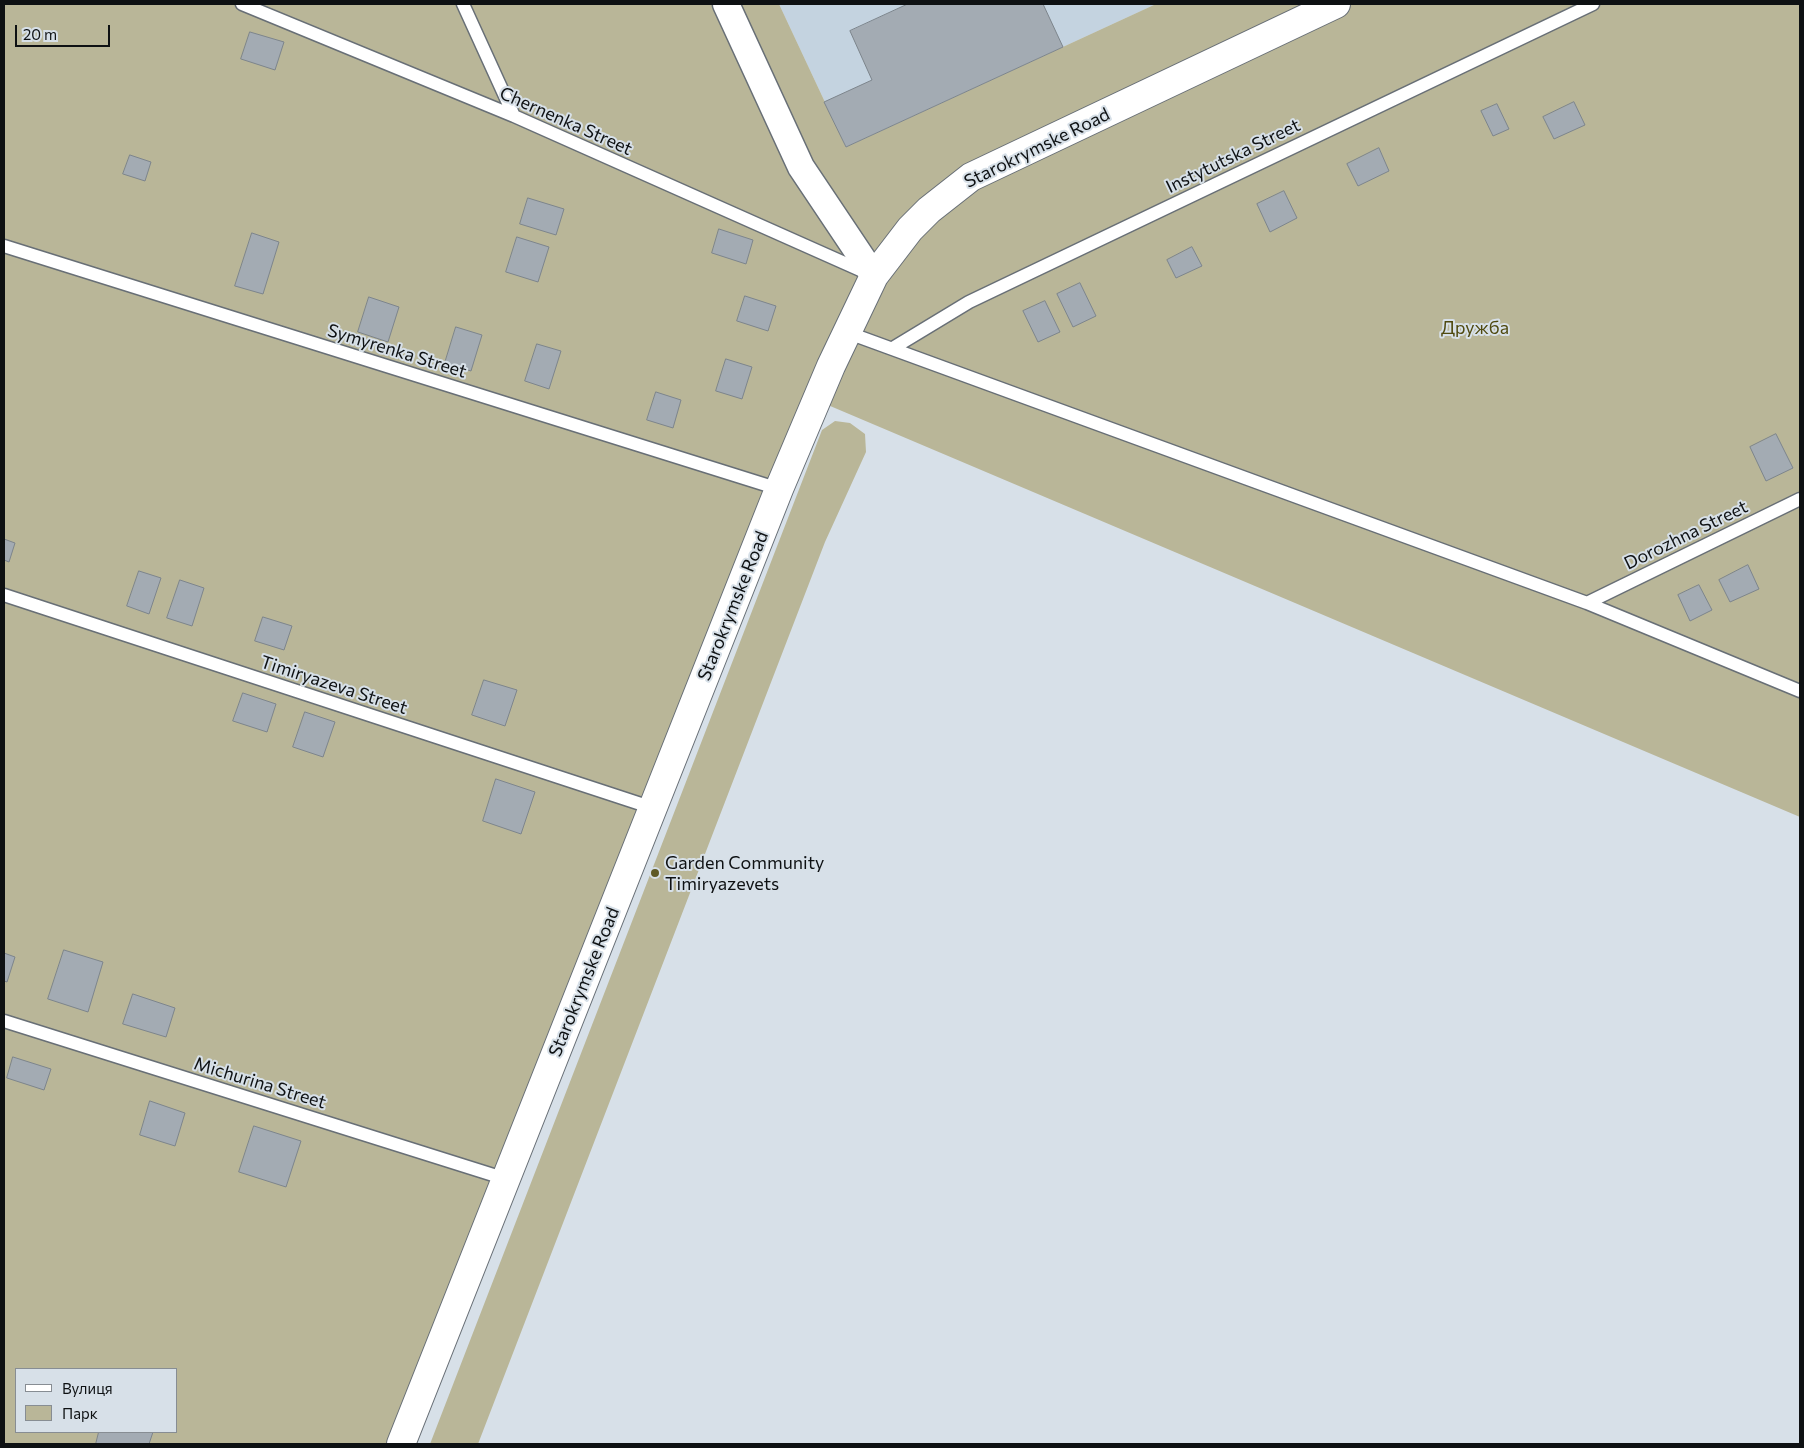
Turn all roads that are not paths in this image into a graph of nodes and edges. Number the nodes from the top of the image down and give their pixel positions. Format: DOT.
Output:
graph roads {
  1 [pos="242,4"];
  2 [pos="463,4"];
  3 [pos="726,4"];
  4 [pos="1336,4"];
  5 [pos="1593,4"];
  6 [pos="514,116"];
  7 [pos="4,246"];
  8 [pos="874,276"];
  9 [pos="846,332"];
  10 [pos="893,348"];
  11 [pos="779,489"];
  12 [pos="1800,499"];
  13 [pos="4,595"];
  14 [pos="1587,603"];
  15 [pos="1800,691"];
  16 [pos="653,808"];
  17 [pos="4,1020"];
  18 [pos="506,1179"];
  19 [pos="401,1444"];
  1 -- 6 [label="lane, Chernenka Street"];
  2 -- 6 [label="lane"];
  3 -- 8 [label="street"];
  4 -- 8 [label="street, Starokrymske Road"];
  5 -- 10 [label="lane, Instytutska Street"];
  6 -- 8 [label="lane, Chernenka Street"];
  7 -- 11 [label="lane, Symyrenka Street"];
  8 -- 9 [label="street, Starokrymske Road"];
  9 -- 10 [label="lane"];
  9 -- 11 [label="street, Starokrymske Road"];
  10 -- 14 [label="lane"];
  11 -- 16 [label="street, Starokrymske Road"];
  12 -- 14 [label="lane, Dorozhna Street"];
  13 -- 16 [label="lane, Timiryazeva Street"];
  14 -- 15 [label="lane"];
  16 -- 18 [label="street, Starokrymske Road"];
  17 -- 18 [label="lane, Michurina Street"];
  18 -- 19 [label="street, Starokrymske Road"];
}
